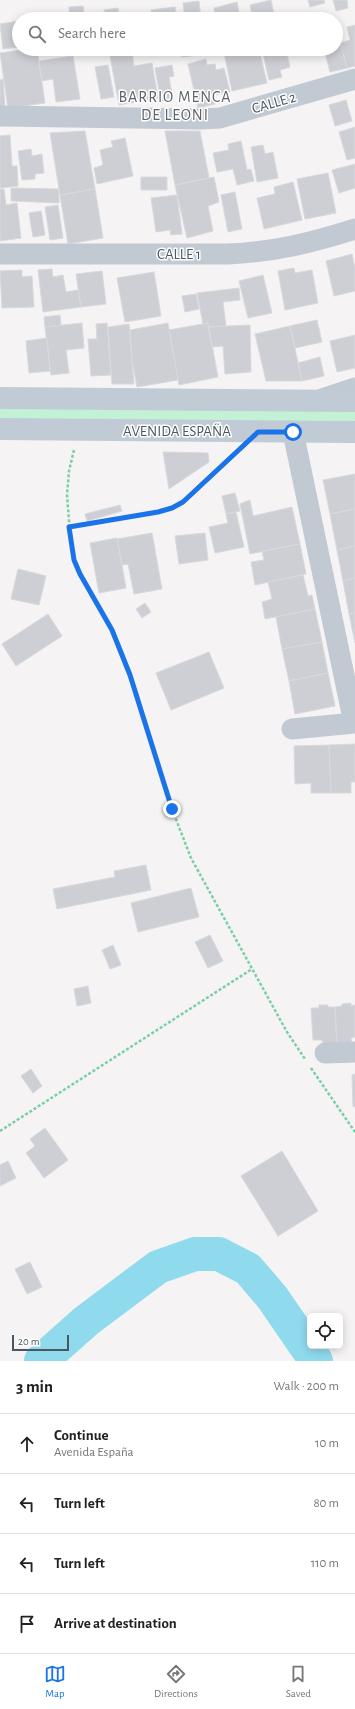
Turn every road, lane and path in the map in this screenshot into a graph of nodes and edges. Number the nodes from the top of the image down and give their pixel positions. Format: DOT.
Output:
graph roads {
  1 [pos="355,79"];
  2 [pos="0,116"];
  3 [pos="355,229"];
  4 [pos="0,254"];
  5 [pos="355,388"];
  6 [pos="0,398"];
  7 [pos="318,400"];
  8 [pos="355,401"];
  9 [pos="0,429"];
  10 [pos="79,430"];
  11 [pos="258,432"];
  12 [pos="293,432"];
  13 [pos="355,432"];
  14 [pos="69,527"];
  15 [pos="355,723"];
  16 [pos="292,729"];
  17 [pos="252,969"];
  18 [pos="355,1052"];
  19 [pos="325,1053"];
  20 [pos="306,1061"];
  21 [pos="310,1067"];
  22 [pos="0,1131"];
  23 [pos="355,1132"];
  1 -- 2 [label="street, CALLE 2"];
  3 -- 4 [label="street, CALLE 1"];
  5 -- 7 [label="street, AVENIDA ESPAÑA"];
  6 -- 7 [label="main road, AVENIDA ESPAÑA"];
  7 -- 8 [label="main road, AVENIDA ESPAÑA"];
  9 -- 10 [label="main road, AVENIDA ESPAÑA"];
  10 -- 11 [label="main road, AVENIDA ESPAÑA"];
  10 -- 14 [label="path"];
  11 -- 12 [label="main road, AVENIDA ESPAÑA"];
  11 -- 14 [label="path"];
  12 -- 13 [label="main road, AVENIDA ESPAÑA"];
  12 -- 15 [label="street"];
  14 -- 17 [label="path"];
  15 -- 16 [label="street"];
  17 -- 20 [label="path"];
  17 -- 22 [label="path"];
  18 -- 19 [label="street"];
  21 -- 23 [label="path"];
}
